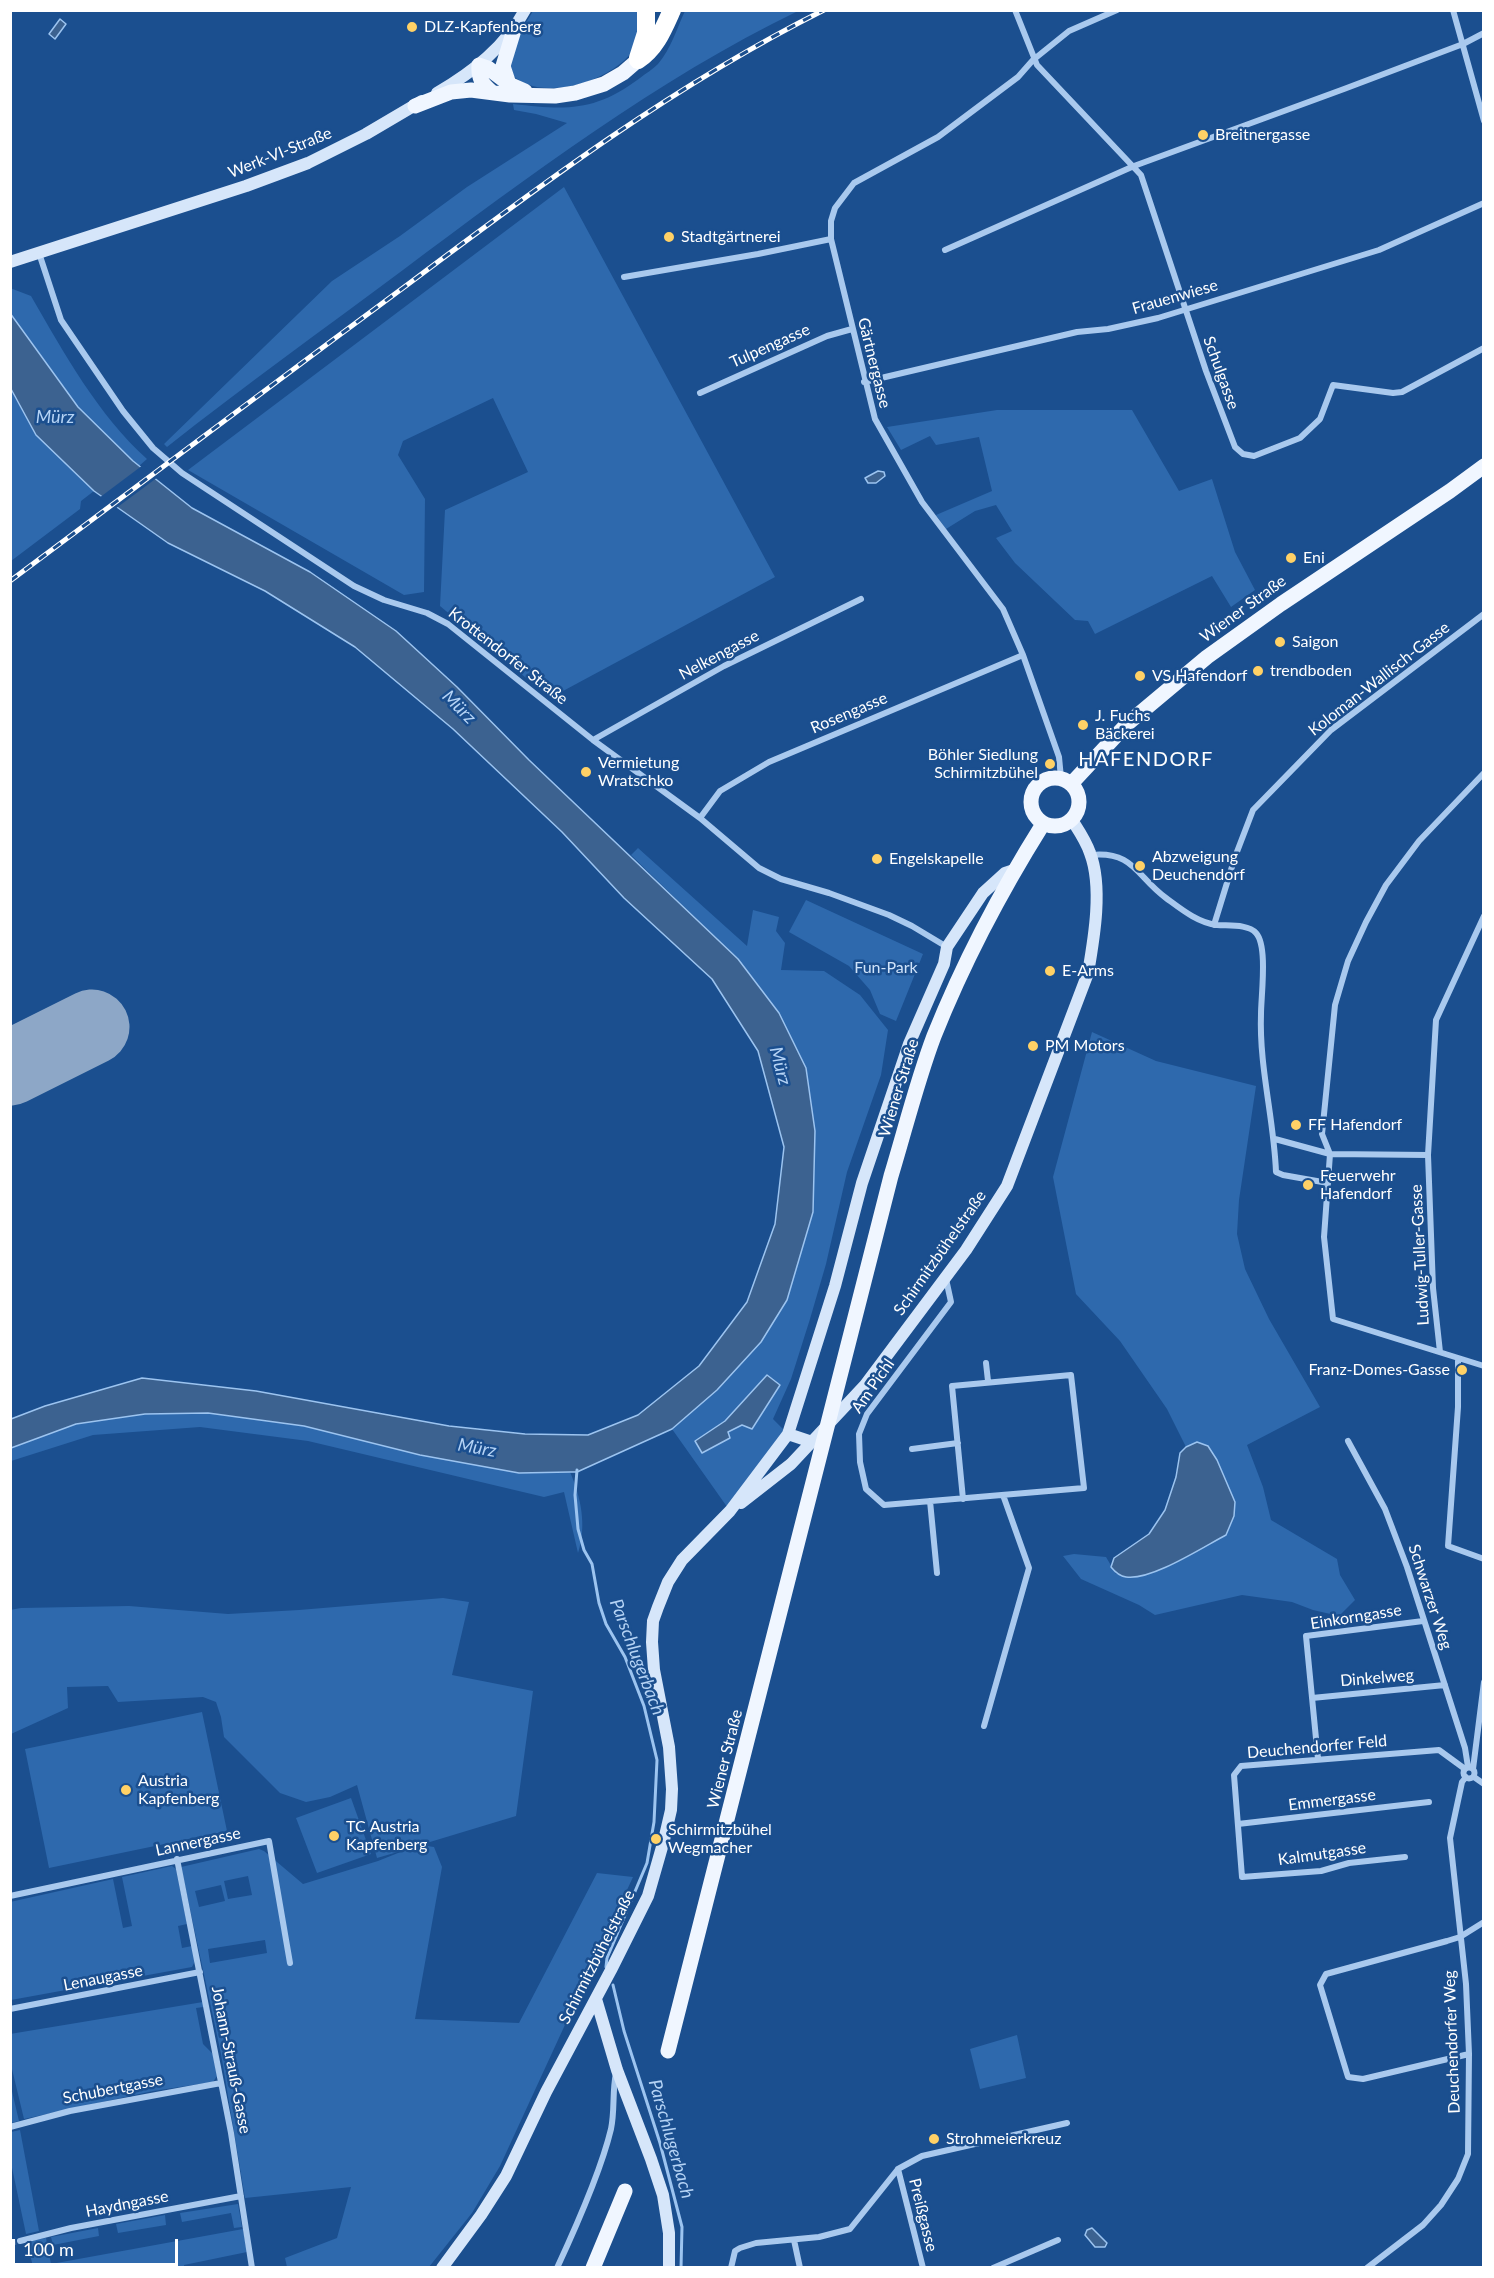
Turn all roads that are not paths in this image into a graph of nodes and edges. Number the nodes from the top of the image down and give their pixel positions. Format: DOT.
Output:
graph roads {
  1 [pos="525,10"];
  2 [pos="646,10"];
  3 [pos="672,10"];
  4 [pos="1015,10"];
  5 [pos="1117,10"];
  6 [pos="1453,10"];
  7 [pos="514,30"];
  8 [pos="1484,33"];
  9 [pos="1463,44"];
  10 [pos="638,60"];
  11 [pos="1033,60"];
  12 [pos="479,65"];
  13 [pos="509,84"];
  14 [pos="492,92"];
  15 [pos="534,95"];
  16 [pos="414,106"];
  17 [pos="1484,121"];
  18 [pos="1134,166"];
  19 [pos="1484,203"];
  20 [pos="831,238"];
  21 [pos="945,250"];
  22 [pos="39,252"];
  23 [pos="10,262"];
  24 [pos="624,277"];
  25 [pos="1185,309"];
  26 [pos="852,329"];
  27 [pos="1484,348"];
  28 [pos="864,382"];
  29 [pos="700,393"];
  30 [pos="1484,466"];
  31 [pos="861,598"];
  32 [pos="1484,614"];
  33 [pos="1023,655"];
  34 [pos="592,740"];
  35 [pos="1484,773"];
  36 [pos="1066,781"];
  37 [pos="700,818"];
  38 [pos="1072,820"];
  39 [pos="1043,824"];
  40 [pos="1092,858"];
  41 [pos="1014,870"];
  42 [pos="1484,916"];
  43 [pos="1214,925"];
  44 [pos="947,947"];
  45 [pos="1275,1139"];
  46 [pos="1330,1154"];
  47 [pos="1428,1155"];
  48 [pos="1328,1183"];
  49 [pos="946,1277"];
  50 [pos="1440,1352"];
  51 [pos="1458,1359"];
  52 [pos="986,1363"];
  53 [pos="1484,1366"];
  54 [pos="988,1381"];
  55 [pos="788,1434"];
  56 [pos="1348,1441"];
  57 [pos="812,1442"];
  58 [pos="957,1443"];
  59 [pos="912,1449"];
  60 [pos="1003,1495"];
  61 [pos="963,1499"];
  62 [pos="930,1501"];
  63 [pos="730,1511"];
  64 [pos="1484,1559"];
  65 [pos="937,1573"];
  66 [pos="1424,1621"];
  67 [pos="1484,1682"];
  68 [pos="1445,1685"];
  69 [pos="1312,1698"];
  70 [pos="984,1726"];
  71 [pos="1318,1759"];
  72 [pos="1469,1768"];
  73 [pos="1466,1777"];
  74 [pos="1474,1777"];
  75 [pos="1484,1784"];
  76 [pos="1429,1802"];
  77 [pos="1238,1824"];
  78 [pos="1405,1857"];
  79 [pos="177,1859"];
  80 [pos="1242,1877"];
  81 [pos="10,1896"];
  82 [pos="1484,1922"];
  83 [pos="1460,1937"];
  84 [pos="290,1963"];
  85 [pos="200,1972"];
  86 [pos="596,1999"];
  87 [pos="10,2009"];
  88 [pos="668,2051"];
  89 [pos="1469,2054"];
  90 [pos="617,2070"];
  91 [pos="221,2083"];
  92 [pos="1067,2122"];
  93 [pos="10,2127"];
  94 [pos="897,2169"];
  95 [pos="625,2191"];
  96 [pos="241,2196"];
  97 [pos="21,2240"];
  98 [pos="794,2240"];
  99 [pos="1058,2240"];
  100 [pos="252,2268"];
  101 [pos="442,2268"];
  102 [pos="557,2268"];
  103 [pos="593,2268"];
  104 [pos="669,2268"];
  105 [pos="731,2268"];
  106 [pos="800,2268"];
  107 [pos="923,2268"];
  108 [pos="993,2268"];
  109 [pos="1367,2268"];
  1 -- 7 [label="main road, Werk-VI-Straße"];
  2 -- 10 [label="highway"];
  3 -- 10 [label="highway"];
  4 -- 11 [label="street"];
  5 -- 11 [label="street, Gärtnergasse"];
  6 -- 9 [label="street"];
  7 -- 12 [label="main road, Werk-VI-Straße"];
  7 -- 13 [label="main road"];
  8 -- 9 [label="street"];
  9 -- 17 [label="street"];
  9 -- 18 [label="street"];
  10 -- 15 [label="main road"];
  11 -- 18 [label="street, Schulgasse"];
  11 -- 20 [label="street, Gärtnergasse"];
  12 -- 13 [label="main road"];
  12 -- 14 [label="main road"];
  12 -- 16 [label="main road, Werk-VI-Straße"];
  13 -- 15 [label="main road"];
  14 -- 15 [label="main road"];
  14 -- 16 [label="main road"];
  16 -- 22 [label="main road, Werk-VI-Straße"];
  18 -- 21 [label="street"];
  18 -- 25 [label="street, Schulgasse"];
  19 -- 25 [label="street, Frauenwiese"];
  20 -- 24 [label="street"];
  20 -- 26 [label="street, Gärtnergasse"];
  22 -- 23 [label="main road, Werk-VI-Straße"];
  22 -- 34 [label="street, Krottendorfer Straße"];
  25 -- 27 [label="street, Schulgasse"];
  25 -- 28 [label="street, Frauenwiese"];
  26 -- 28 [label="street, Gärtnergasse"];
  26 -- 29 [label="street, Tulpengasse"];
  28 -- 33 [label="street, Gärtnergasse"];
  30 -- 36 [label="main road, Wiener Straße"];
  31 -- 34 [label="street, Nelkengasse"];
  32 -- 43 [label="street, Koloman-Wallisch-Gasse"];
  33 -- 36 [label="street, Gärtnergasse"];
  33 -- 37 [label="street, Rosengasse"];
  34 -- 37 [label="street, Krottendorfer Straße"];
  35 -- 46 [label="street"];
  36 -- 38 [label="main road"];
  36 -- 39 [label="main road"];
  37 -- 44 [label="street, Krottendorfer Straße"];
  38 -- 39 [label="main road"];
  38 -- 40 [label="main road"];
  39 -- 41 [label="main road, Wiener Straße"];
  40 -- 43 [label="street"];
  40 -- 49 [label="main road, Schirmitzbühelstraße"];
  41 -- 44 [label="main road"];
  41 -- 88 [label="main road, Wiener Straße"];
  42 -- 47 [label="street, Ludwig-Tuller-Gasse"];
  43 -- 45 [label="street"];
  44 -- 55 [label="main road"];
  45 -- 46 [label="street"];
  45 -- 48 [label="street"];
  46 -- 47 [label="street"];
  46 -- 48 [label="street"];
  47 -- 50 [label="street, Ludwig-Tuller-Gasse"];
  48 -- 50 [label="street"];
  49 -- 57 [label="main road, Schirmitzbühelstraße"];
  49 -- 62 [label="street, Am Pichl"];
  50 -- 51 [label="street"];
  51 -- 53 [label="street"];
  51 -- 64 [label="street"];
  52 -- 54 [label="street"];
  54 -- 58 [label="street, Am Pichl"];
  54 -- 60 [label="street, Am Pichl"];
  55 -- 57 [label="main road"];
  55 -- 63 [label="main road"];
  56 -- 66 [label="street, Schwarzer Weg"];
  57 -- 63 [label="main road, Schirmitzbühelstraße"];
  58 -- 59 [label="street"];
  58 -- 61 [label="street, Am Pichl"];
  60 -- 61 [label="street, Am Pichl"];
  60 -- 70 [label="street"];
  61 -- 62 [label="street, Am Pichl"];
  62 -- 65 [label="street"];
  63 -- 86 [label="main road, Schirmitzbühelstraße"];
  66 -- 68 [label="street, Schwarzer Weg"];
  66 -- 69 [label="street, Einkorngasse"];
  67 -- 72 [label="street"];
  68 -- 69 [label="street, Dinkelweg"];
  68 -- 72 [label="street, Schwarzer Weg"];
  69 -- 71 [label="street, Einkorngasse"];
  71 -- 72 [label="street, Deuchendorfer Feld"];
  71 -- 77 [label="street, Deuchendorfer Feld"];
  72 -- 73 [label="street"];
  72 -- 74 [label="street"];
  73 -- 74 [label="street"];
  73 -- 83 [label="street, Deuchendorfer Weg"];
  74 -- 75 [label="street"];
  76 -- 77 [label="street, Emmergasse"];
  77 -- 80 [label="street, Deuchendorfer Feld"];
  78 -- 80 [label="street, Kalmutgasse"];
  79 -- 81 [label="street, Lannergasse"];
  79 -- 84 [label="street, Lannergasse"];
  79 -- 85 [label="street, Johann-Strauß-Gasse"];
  82 -- 83 [label="street"];
  83 -- 89 [label="street, Deuchendorfer Weg"];
  83 -- 89 [label="street"];
  85 -- 87 [label="street, Lenaugasse"];
  85 -- 91 [label="street, Johann-Strauß-Gasse"];
  86 -- 90 [label="main road"];
  86 -- 101 [label="main road, Schirmitzbühelstraße"];
  89 -- 109 [label="street, Deuchendorfer Weg"];
  90 -- 102 [label="street"];
  90 -- 104 [label="main road"];
  91 -- 93 [label="street, Schubertgasse"];
  91 -- 96 [label="street, Johann-Strauß-Gasse"];
  92 -- 94 [label="street"];
  94 -- 98 [label="street"];
  94 -- 107 [label="street, Preißgasse"];
  95 -- 103 [label="main road"];
  96 -- 97 [label="street, Haydngasse"];
  96 -- 100 [label="street, Johann-Strauß-Gasse"];
  98 -- 105 [label="street"];
  98 -- 106 [label="street"];
  99 -- 108 [label="street"];
}
